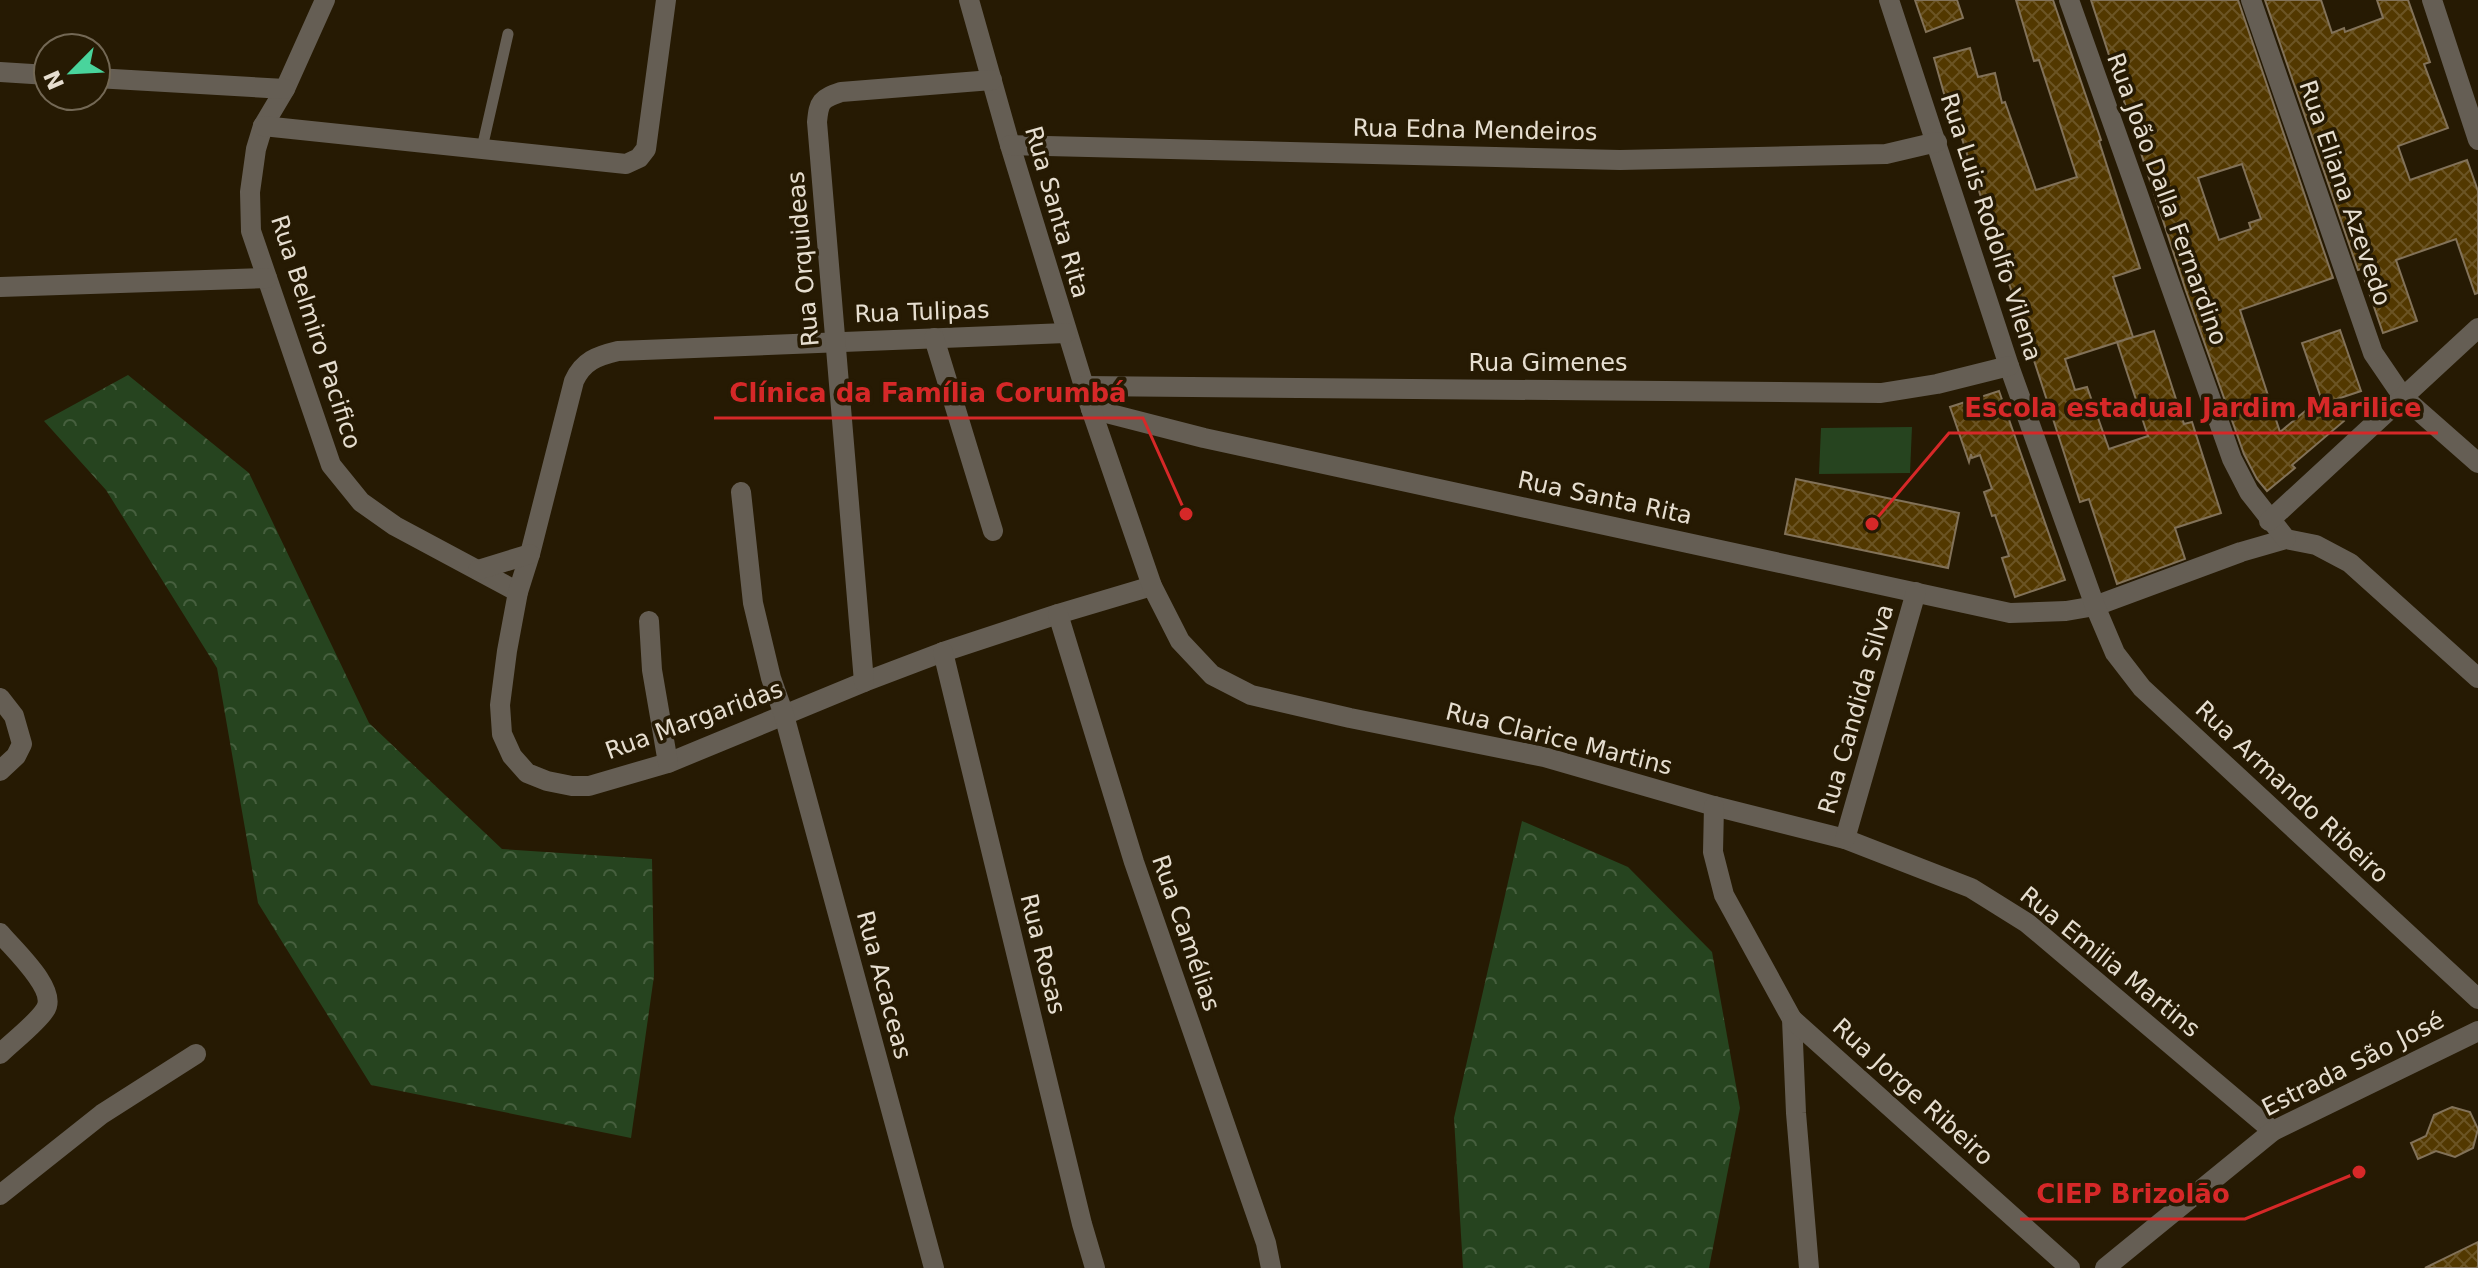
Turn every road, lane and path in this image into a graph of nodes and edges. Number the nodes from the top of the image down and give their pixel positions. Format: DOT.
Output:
graph roads {
  1 [pos="325,0"];
  2 [pos="666,0"];
  3 [pos="969,0"];
  4 [pos="1889,0"];
  5 [pos="2069,0"];
  6 [pos="2251,0"];
  7 [pos="2432,0"];
  8 [pos="508,34"];
  9 [pos="0,72"];
  10 [pos="32,74"];
  11 [pos="112,79"];
  12 [pos="992,80"];
  13 [pos="285,89"];
  14 [pos="263,126"];
  15 [pos="2478,140"];
  16 [pos="1937,142"];
  17 [pos="1010,145"];
  18 [pos="482,148"];
  19 [pos="267,278"];
  20 [pos="0,287"];
  21 [pos="2478,328"];
  22 [pos="1066,333"];
  23 [pos="934,338"];
  24 [pos="836,341"];
  25 [pos="590,360"];
  26 [pos="2009,366"];
  27 [pos="1083,386"];
  28 [pos="2403,397"];
  29 [pos="1091,409"];
  30 [pos="2478,463"];
  31 [pos="741,492"];
  32 [pos="2269,521"];
  33 [pos="993,531"];
  34 [pos="2286,539"];
  35 [pos="530,554"];
  36 [pos="478,570"];
  37 [pos="1152,586"];
  38 [pos="518,592"];
  39 [pos="1916,592"];
  40 [pos="2095,606"];
  41 [pos="1058,614"];
  42 [pos="649,621"];
  43 [pos="943,652"];
  44 [pos="2478,678"];
  45 [pos="864,682"];
  46 [pos="0,698"];
  47 [pos="784,715"];
  48 [pos="668,763"];
  49 [pos="0,771"];
  50 [pos="1714,806"];
  51 [pos="1845,839"];
  52 [pos="0,933"];
  53 [pos="2478,999"];
  54 [pos="1792,1019"];
  55 [pos="2478,1031"];
  56 [pos="0,1054"];
  57 [pos="196,1054"];
  58 [pos="2273,1131"];
  59 [pos="0,1195"];
  60 [pos="934,1268"];
  61 [pos="1095,1268"];
  62 [pos="1271,1268"];
  63 [pos="1809,1268"];
  64 [pos="2070,1268"];
  65 [pos="2105,1268"];
  1 -- 13 [label="street, Rua Belmiro Pacifico"];
  2 -- 18 [label="street"];
  3 -- 12 [label="street, Rua Santa Rita"];
  4 -- 16 [label="street, Rua Luis Rodolfo Vilena"];
  5 -- 32 [label="street, Rua João Dalla Fernardino"];
  6 -- 28 [label="street, Rua Eliana Azevedo"];
  7 -- 15 [label="street"];
  8 -- 18 [label="lane"];
  9 -- 10 [label="street"];
  11 -- 13 [label="street"];
  12 -- 17 [label="street, Rua Santa Rita"];
  12 -- 24 [label="street, Rua Orquideas"];
  13 -- 14 [label="street, Rua Belmiro Pacifico"];
  14 -- 18 [label="street"];
  14 -- 19 [label="street, Rua Belmiro Pacifico"];
  16 -- 17 [label="street, Rua Edna Mendeiros"];
  16 -- 26 [label="street, Rua Luis Rodolfo Vilena"];
  17 -- 22 [label="street, Rua Santa Rita"];
  19 -- 20 [label="street"];
  19 -- 36 [label="street, Rua Belmiro Pacifico"];
  21 -- 28 [label="street"];
  22 -- 23 [label="street, Rua Tulipas"];
  22 -- 27 [label="street, Rua Santa Rita"];
  23 -- 24 [label="street, Rua Tulipas"];
  23 -- 33 [label="street"];
  24 -- 25 [label="street, Rua Tulipas"];
  24 -- 45 [label="street, Rua Orquideas"];
  25 -- 35 [label="street, Rua Margaridas"];
  26 -- 27 [label="street, Rua Gimenes"];
  26 -- 40 [label="street, Rua Luis Rodolfo Vilena"];
  27 -- 29 [label="street, Rua Santa Rita"];
  28 -- 30 [label="street, Rua Eliana Azevedo"];
  28 -- 32 [label="street"];
  29 -- 37 [label="street, Rua Clarice Martins"];
  29 -- 39 [label="street, Rua Santa Rita"];
  31 -- 47 [label="street"];
  32 -- 34 [label="street, Rua João Dalla Fernardino"];
  34 -- 40 [label="street, Rua Santa Rita"];
  34 -- 44 [label="street"];
  35 -- 36 [label="street"];
  35 -- 38 [label="street, Rua Margaridas"];
  36 -- 38 [label="street, Rua Belmiro Pacifico"];
  37 -- 41 [label="street, Rua Margaridas"];
  37 -- 50 [label="street, Rua Clarice Martins"];
  38 -- 48 [label="street, Rua Margaridas"];
  39 -- 40 [label="street, Rua Santa Rita"];
  39 -- 51 [label="street, Rua Candida Silva"];
  40 -- 53 [label="street, Rua Armando Ribeiro"];
  41 -- 43 [label="street, Rua Margaridas"];
  41 -- 62 [label="street, Rua Camélias"];
  42 -- 48 [label="street"];
  43 -- 45 [label="street, Rua Margaridas"];
  43 -- 61 [label="street, Rua Rosas"];
  45 -- 47 [label="street, Rua Margaridas"];
  46 -- 49 [label="street"];
  47 -- 48 [label="street, Rua Margaridas"];
  47 -- 60 [label="street, Rua Acaceas"];
  50 -- 51 [label="street, Rua Emilia Martins"];
  50 -- 54 [label="street"];
  51 -- 58 [label="street, Rua Emilia Martins"];
  52 -- 56 [label="street"];
  54 -- 63 [label="street"];
  54 -- 64 [label="street, Rua Jorge Ribeiro"];
  55 -- 58 [label="street, Estrada São José"];
  57 -- 59 [label="street"];
  58 -- 65 [label="street, Estrada São José"];
}
